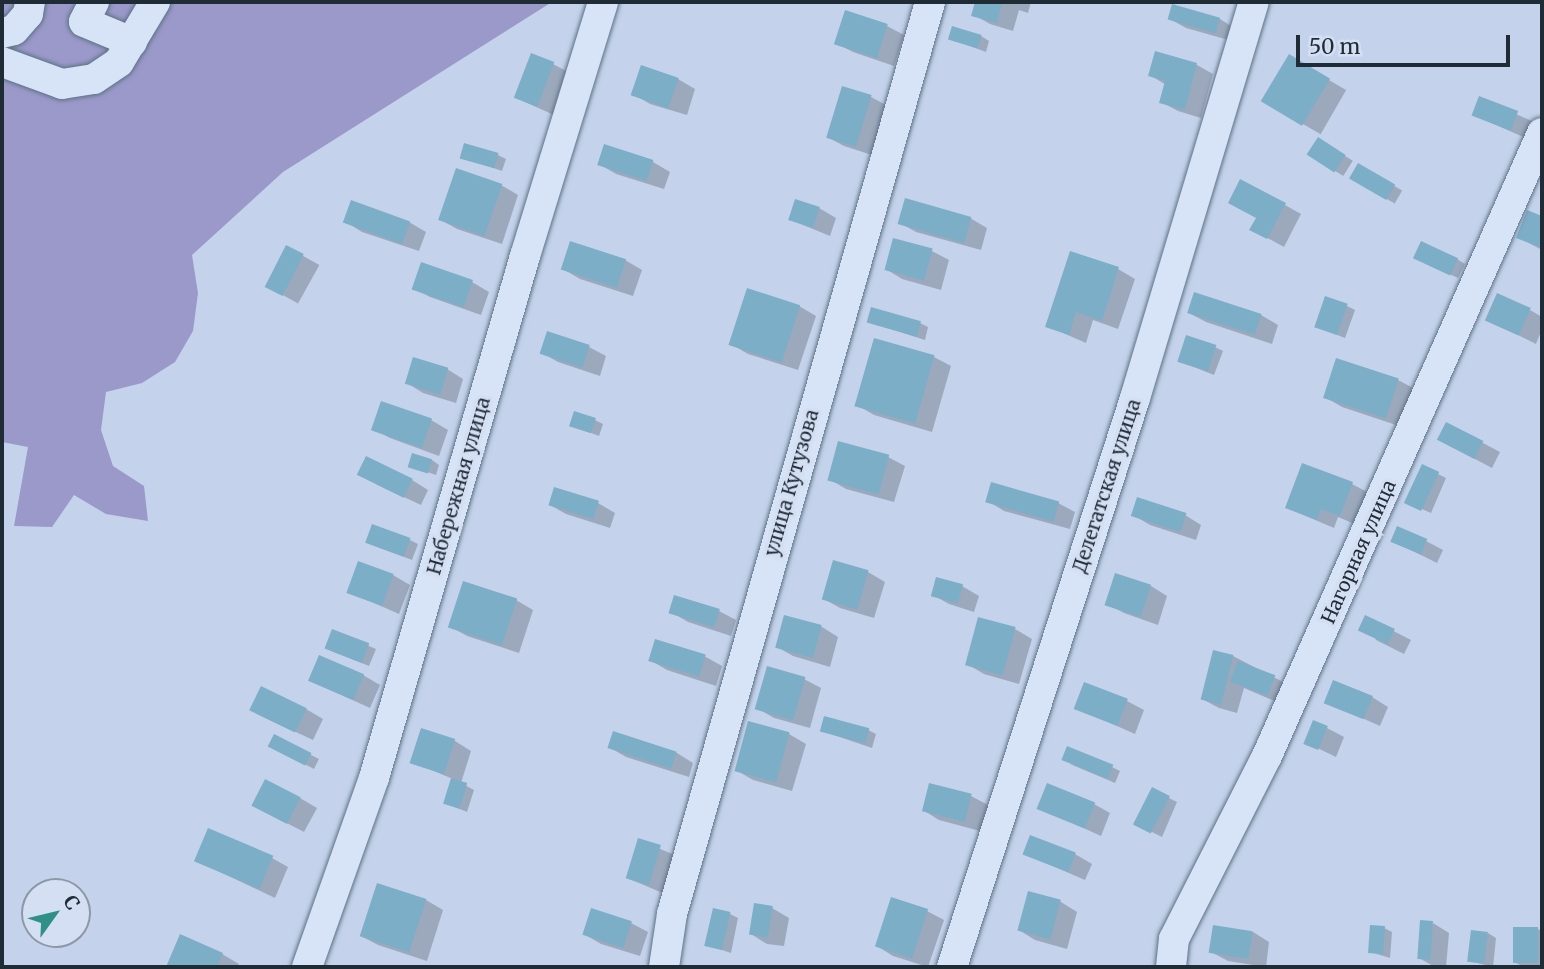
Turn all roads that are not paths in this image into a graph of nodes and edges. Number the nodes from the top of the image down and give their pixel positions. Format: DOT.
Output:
graph roads {
  1 [pos="30,2"];
  2 [pos="94,2"];
  3 [pos="155,2"];
  4 [pos="603,2"];
  5 [pos="930,2"];
  6 [pos="1254,2"];
  7 [pos="2,33"];
  8 [pos="132,42"];
  9 [pos="2,62"];
  10 [pos="1542,133"];
  11 [pos="307,967"];
  12 [pos="664,967"];
  13 [pos="952,967"];
  14 [pos="1171,967"];
  1 -- 7 [label="street"];
  2 -- 8 [label="street"];
  3 -- 8 [label="street"];
  4 -- 11 [label="street, Набережная улица"];
  5 -- 12 [label="street, улица Кутузова"];
  6 -- 13 [label="street, Делегатская улица"];
  8 -- 9 [label="street"];
  10 -- 14 [label="street, Нагорная улица"];
}
